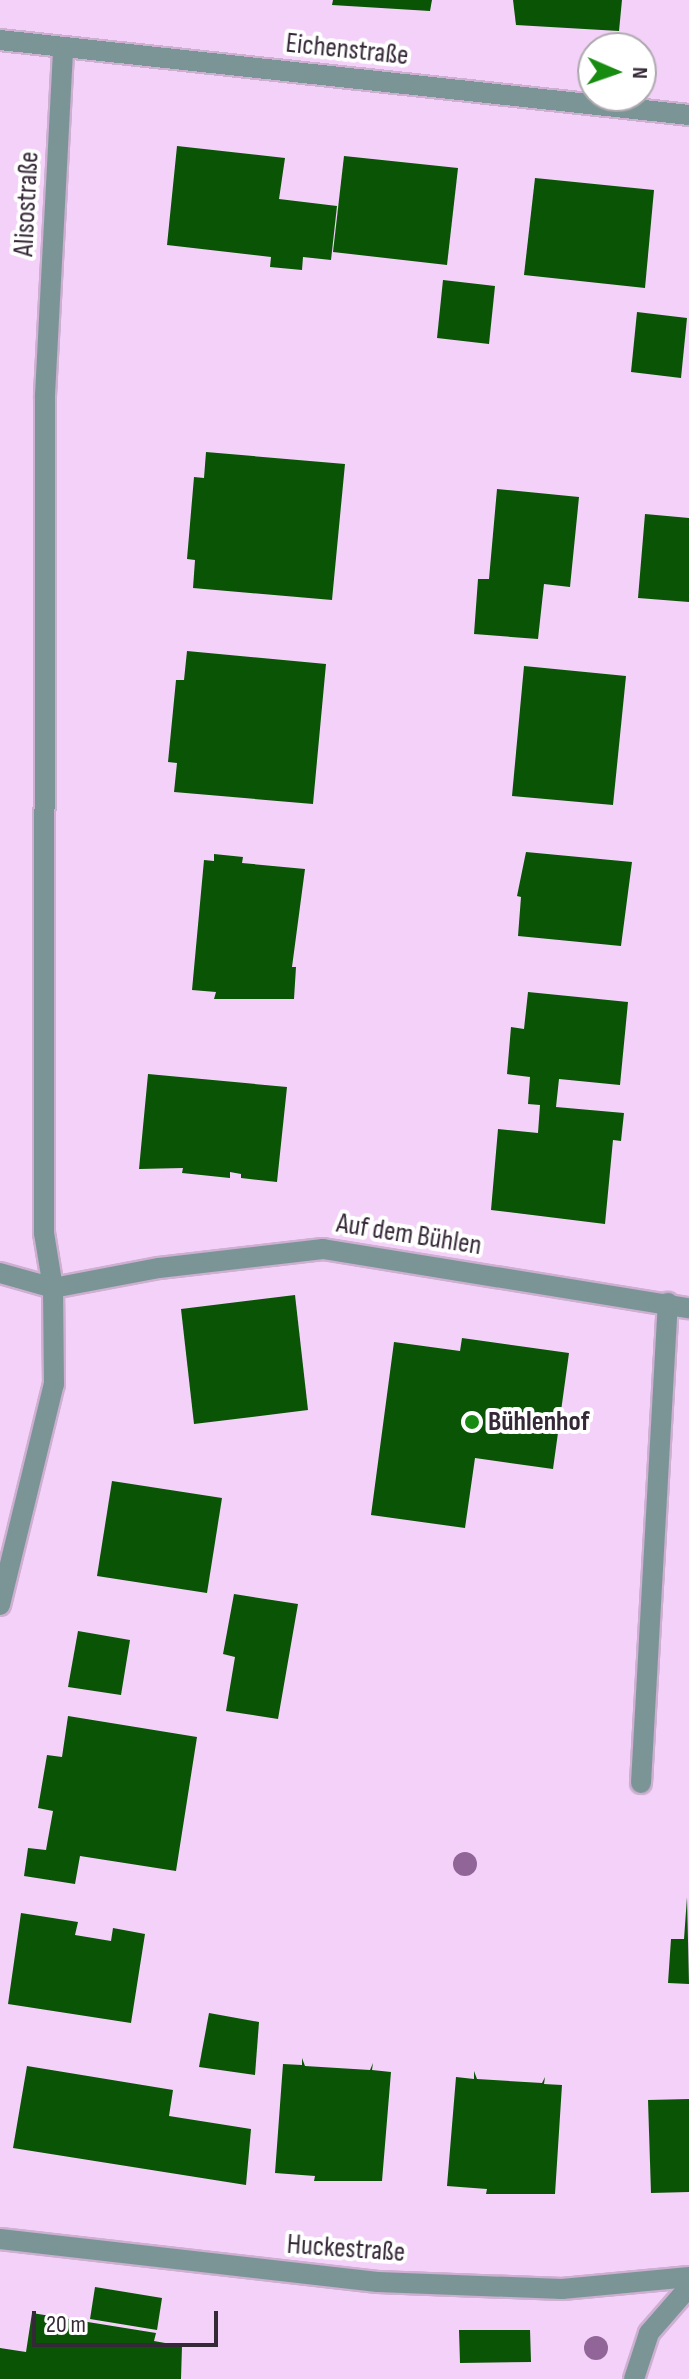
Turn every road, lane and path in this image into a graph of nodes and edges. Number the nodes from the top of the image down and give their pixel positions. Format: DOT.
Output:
graph roads {
  1 [pos="0,40"];
  2 [pos="63,47"];
  3 [pos="689,115"];
  4 [pos="0,1273"];
  5 [pos="53,1288"];
  6 [pos="668,1303"];
  7 [pos="689,1308"];
  8 [pos="0,1605"];
  9 [pos="641,1783"];
  10 [pos="0,2239"];
  11 [pos="689,2277"];
  12 [pos="689,2287"];
  13 [pos="634,2379"];
  1 -- 2 [label="street, Eichenstraße"];
  2 -- 3 [label="street, Eichenstraße"];
  2 -- 5 [label="street, Alisostraße"];
  4 -- 5 [label="street, Auf dem Bühlen"];
  5 -- 6 [label="street, Auf dem Bühlen"];
  5 -- 8 [label="street, Alisostraße"];
  6 -- 7 [label="street, Auf dem Bühlen"];
  6 -- 9 [label="street"];
  10 -- 11 [label="street, Huckestraße"];
  12 -- 13 [label="street"];
}
